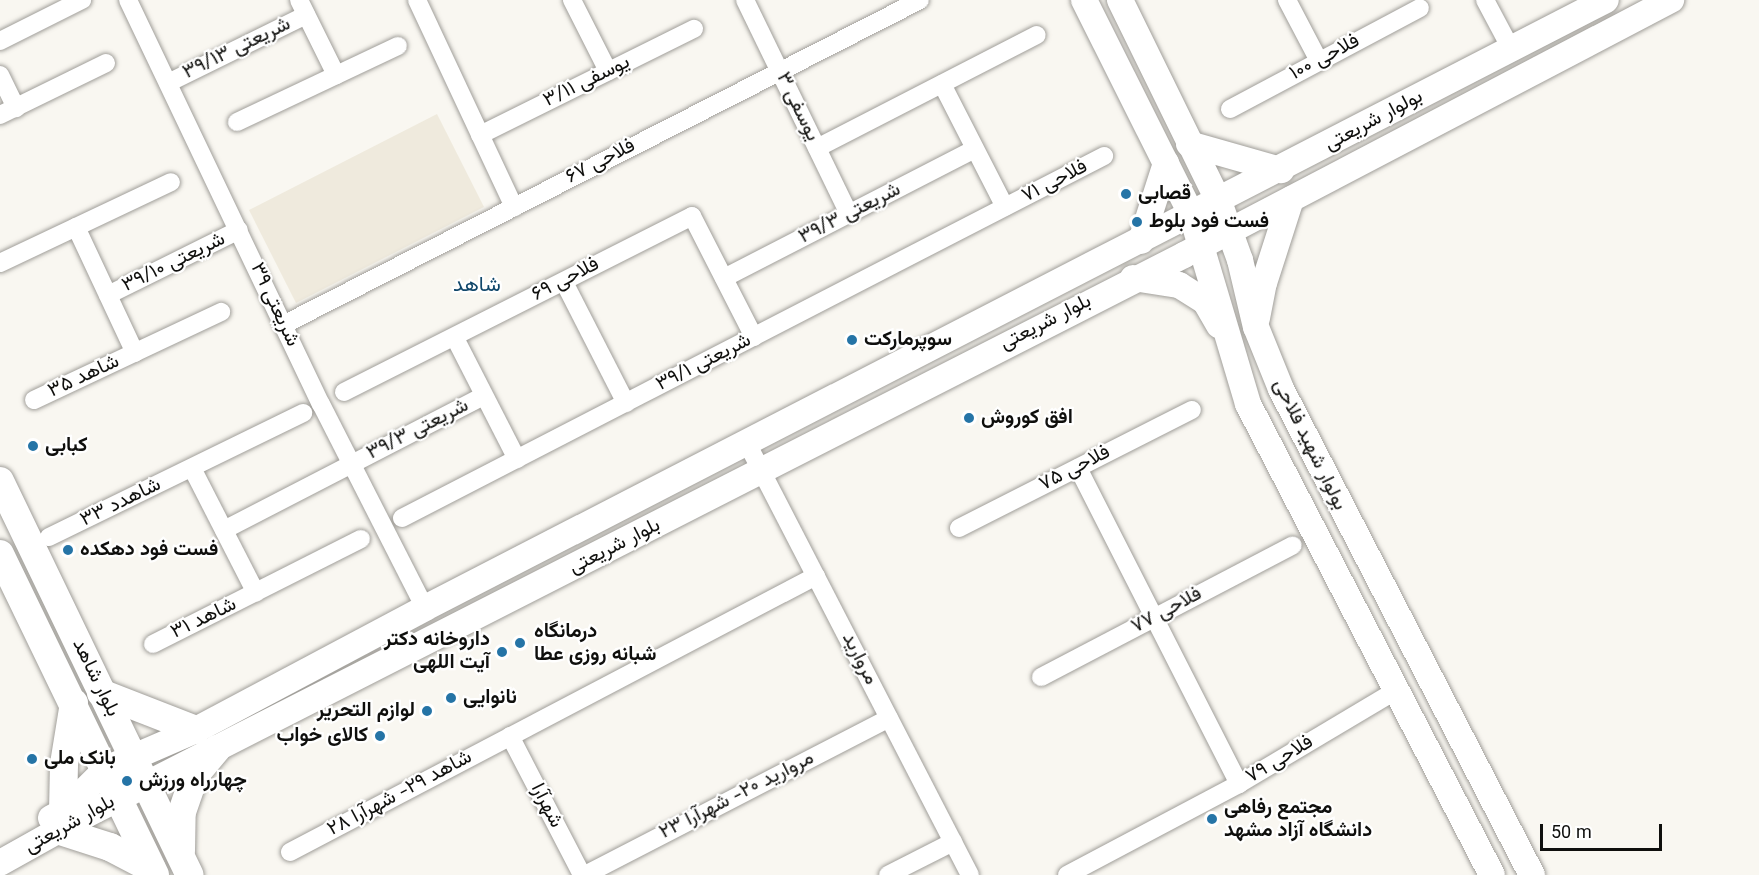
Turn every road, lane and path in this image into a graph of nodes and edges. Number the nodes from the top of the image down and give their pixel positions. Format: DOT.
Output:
graph roads {
  1 [pos="82,0"];
  2 [pos="128,0"];
  3 [pos="745,0"];
  4 [pos="1084,0"];
  5 [pos="1120,0"];
  6 [pos="1287,0"];
  7 [pos="1485,0"];
  8 [pos="1606,0"];
  9 [pos="1671,0"];
  10 [pos="576,1"];
  11 [pos="422,2"];
  12 [pos="912,2"];
  13 [pos="303,8"];
  14 [pos="1420,8"];
  15 [pos="694,28"];
  16 [pos="1037,35"];
  17 [pos="0,41"];
  18 [pos="398,46"];
  19 [pos="1511,50"];
  20 [pos="1319,61"];
  21 [pos="106,63"];
  22 [pos="608,71"];
  23 [pos="780,71"];
  24 [pos="0,75"];
  25 [pos="336,75"];
  26 [pos="168,83"];
  27 [pos="942,84"];
  28 [pos="1230,109"];
  29 [pos="8,112"];
  30 [pos="237,122"];
  31 [pos="480,135"];
  32 [pos="1189,144"];
  33 [pos="817,148"];
  34 [pos="975,149"];
  35 [pos="1104,156"];
  36 [pos="1166,163"];
  37 [pos="1281,170"];
  38 [pos="171,182"];
  39 [pos="1292,199"];
  40 [pos="1219,202"];
  41 [pos="514,207"];
  42 [pos="1005,207"];
  43 [pos="849,214"];
  44 [pos="1192,216"];
  45 [pos="76,227"];
  46 [pos="239,230"];
  47 [pos="1230,231"];
  48 [pos="1141,241"];
  49 [pos="1203,245"];
  50 [pos="0,263"];
  51 [pos="724,278"];
  52 [pos="1134,278"];
  53 [pos="564,282"];
  54 [pos="108,295"];
  55 [pos="221,312"];
  56 [pos="283,325"];
  57 [pos="1256,327"];
  58 [pos="754,337"];
  59 [pos="455,338"];
  60 [pos="1229,343"];
  61 [pos="135,353"];
  62 [pos="344,392"];
  63 [pos="484,396"];
  64 [pos="34,400"];
  65 [pos="626,403"];
  66 [pos="1191,410"];
  67 [pos="303,413"];
  68 [pos="747,444"];
  69 [pos="1313,456"];
  70 [pos="517,459"];
  71 [pos="351,464"];
  72 [pos="192,468"];
  73 [pos="1078,468"];
  74 [pos="761,471"];
  75 [pos="1281,472"];
  76 [pos="0,481"];
  77 [pos="402,518"];
  78 [pos="958,528"];
  79 [pos="224,530"];
  80 [pos="49,537"];
  81 [pos="362,539"];
  82 [pos="1293,545"];
  83 [pos="0,554"];
  84 [pos="816,576"];
  85 [pos="256,593"];
  86 [pos="425,608"];
  87 [pos="1155,618"];
  88 [pos="153,644"];
  89 [pos="1041,677"];
  90 [pos="1395,691"];
  91 [pos="101,693"];
  92 [pos="74,703"];
  93 [pos="889,718"];
  94 [pos="196,730"];
  95 [pos="510,736"];
  96 [pos="217,749"];
  97 [pos="134,756"];
  98 [pos="106,769"];
  99 [pos="147,784"];
  100 [pos="1239,784"];
  101 [pos="120,798"];
  102 [pos="61,821"];
  103 [pos="953,842"];
  104 [pos="0,846"];
  105 [pos="290,852"];
  106 [pos="0,863"];
  107 [pos="185,865"];
  108 [pos="154,872"];
  109 [pos="583,875"];
  110 [pos="888,875"];
  111 [pos="970,875"];
  112 [pos="1067,875"];
  113 [pos="1492,875"];
  114 [pos="1532,875"];
  1 -- 17 [label="street"];
  2 -- 26 [label="street, شریعتی ۳۹"];
  3 -- 23 [label="street, یوسفی ۳"];
  4 -- 36 [label="main road, بولوار شهید فلاحی"];
  5 -- 32 [label="main road, بولوار شهید فلاحی"];
  6 -- 20 [label="street"];
  7 -- 19 [label="street"];
  8 -- 19 [label="main road, بولوار شریعتی"];
  9 -- 39 [label="main road, بولوار شریعتی"];
  10 -- 22 [label="street"];
  11 -- 31 [label="street"];
  12 -- 23 [label="street, فلاحی ۶۷"];
  13 -- 25 [label="street"];
  13 -- 26 [label="street, شریعتی ۳۹/۱۳"];
  14 -- 20 [label="street, فلاحی ۱۰۰"];
  15 -- 22 [label="street, یوسفی ۳/۱۱"];
  16 -- 27 [label="street"];
  18 -- 25 [label="street"];
  19 -- 37 [label="main road, بولوار شریعتی"];
  20 -- 28 [label="street, فلاحی ۱۰۰"];
  21 -- 29 [label="street"];
  22 -- 31 [label="street, یوسفی ۳/۱۱"];
  23 -- 33 [label="street, یوسفی ۳"];
  23 -- 41 [label="street, فلاحی ۶۷"];
  24 -- 29 [label="street"];
  25 -- 30 [label="street"];
  26 -- 46 [label="street, شریعتی ۳۹"];
  27 -- 33 [label="street"];
  27 -- 34 [label="street"];
  31 -- 41 [label="street"];
  32 -- 37 [label="main road"];
  32 -- 40 [label="main road, بولوار شهید فلاحی"];
  33 -- 43 [label="street, یوسفی ۳"];
  34 -- 42 [label="street"];
  34 -- 43 [label="street, شریعتی ۳۹/۳"];
  35 -- 42 [label="street, فلاحی ۷۱"];
  36 -- 44 [label="main road, بولوار شهید فلاحی"];
  36 -- 48 [label="main road"];
  37 -- 40 [label="main road, بولوار شریعتی"];
  38 -- 45 [label="street"];
  39 -- 47 [label="main road, بولوار شریعتی"];
  39 -- 57 [label="main road"];
  40 -- 44 [label="main road, بولوار شریعتی"];
  40 -- 47 [label="main road, بولوار شهید فلاحی"];
  41 -- 56 [label="street, فلاحی ۶۷"];
  42 -- 58 [label="street, شریعتی ۳۹/۱"];
  43 -- 51 [label="street, شریعتی ۳۹/۳"];
  44 -- 48 [label="main road, بولوار شریعتی"];
  44 -- 49 [label="main road, بولوار شهید فلاحی"];
  45 -- 50 [label="street"];
  45 -- 54 [label="street"];
  46 -- 54 [label="street, شریعتی ۳۹/۱۰"];
  46 -- 56 [label="street, شریعتی ۳۹"];
  47 -- 49 [label="main road, بلوار شریعتی"];
  47 -- 57 [label="main road, بولوار شهید فلاحی"];
  48 -- 68 [label="main road, بلوار شریعتی"];
  49 -- 52 [label="main road, بلوار شریعتی"];
  49 -- 60 [label="main road, بولوار شهید فلاحی"];
  51 -- 53 [label="street, فلاحی ۶۹"];
  51 -- 58 [label="street"];
  52 -- 60 [label="main road"];
  52 -- 74 [label="main road, بلوار شریعتی"];
  53 -- 59 [label="street, فلاحی ۶۹"];
  53 -- 65 [label="street"];
  54 -- 61 [label="street"];
  55 -- 61 [label="street, شاهد ۳۵"];
  56 -- 71 [label="street, شریعتی ۳۹"];
  57 -- 69 [label="main road, بولوار شهید فلاحی"];
  58 -- 65 [label="street, شریعتی ۳۹/۱"];
  59 -- 62 [label="street, فلاحی ۶۹"];
  59 -- 63 [label="street"];
  60 -- 75 [label="main road, بولوار شهید فلاحی"];
  61 -- 64 [label="street, شاهد ۳۵"];
  63 -- 70 [label="street"];
  63 -- 71 [label="street, شریعتی ۳۹/۳"];
  65 -- 70 [label="street, شریعتی ۳۹/۱"];
  66 -- 73 [label="street, فلاحی ۷۵"];
  67 -- 72 [label="street, شاهدد ۳۳"];
  68 -- 74 [label="street, مروارید"];
  68 -- 86 [label="main road, بلوار شریعتی"];
  69 -- 75 [label="main road"];
  69 -- 114 [label="main road, بولوار شهید فلاحی"];
  70 -- 77 [label="street, شریعتی ۳۹/۱"];
  71 -- 79 [label="street, شریعتی ۳۹/۳"];
  71 -- 86 [label="street, شریعتی ۳۹"];
  72 -- 79 [label="street"];
  72 -- 80 [label="street, شاهدد ۳۳"];
  73 -- 78 [label="street, فلاحی ۷۵"];
  73 -- 87 [label="street"];
  74 -- 84 [label="street, مروارید"];
  74 -- 96 [label="main road, بلوار شریعتی"];
  75 -- 90 [label="main road, بولوار شهید فلاحی"];
  76 -- 91 [label="main road, بلوار شاهد"];
  79 -- 85 [label="street"];
  81 -- 85 [label="street, شاهد ۳۱"];
  82 -- 87 [label="street, فلاحی ۷۷"];
  83 -- 92 [label="main road, بلوار شاهد"];
  84 -- 93 [label="street, مروارید"];
  84 -- 95 [label="street, شاهد ۲۹- شهرآرا ۲۸"];
  85 -- 88 [label="street, شاهد ۳۱"];
  86 -- 94 [label="main road, بلوار شریعتی"];
  87 -- 89 [label="street, فلاحی ۷۷"];
  87 -- 100 [label="street"];
  90 -- 100 [label="street, فلاحی ۷۹"];
  90 -- 113 [label="main road, بولوار شهید فلاحی"];
  91 -- 94 [label="main road"];
  91 -- 97 [label="main road, بلوار شاهد"];
  92 -- 98 [label="main road, بلوار شاهد"];
  92 -- 102 [label="main road"];
  93 -- 103 [label="street, مروارید"];
  93 -- 109 [label="street, مروارید ۲۰- شهرآرا ۲۳"];
  94 -- 97 [label="main road, بلوار شریعتی"];
  95 -- 105 [label="street, شاهد ۲۹- شهرآرا ۲۸"];
  95 -- 109 [label="street, شهرآرا"];
  96 -- 99 [label="main road, بلوار شریعتی"];
  96 -- 107 [label="main road"];
  97 -- 98 [label="main road, بلوار شریعتی"];
  97 -- 99 [label="main road, بلوار شاهد"];
  98 -- 101 [label="main road, بلوار شاهد"];
  98 -- 102 [label="main road, بلوار شریعتی"];
  99 -- 101 [label="main road, بلوار شریعتی"];
  99 -- 107 [label="main road, بلوار شاهد"];
  100 -- 112 [label="street, فلاحی ۷۹"];
  101 -- 102 [label="main road, بلوار شریعتی"];
  101 -- 108 [label="main road, بلوار شاهد"];
  102 -- 104 [label="main road, بلوار شریعتی"];
  102 -- 106 [label="main road, بلوار شریعتی"];
  102 -- 108 [label="main road"];
  103 -- 110 [label="street"];
  103 -- 111 [label="street, مروارید"];
}
